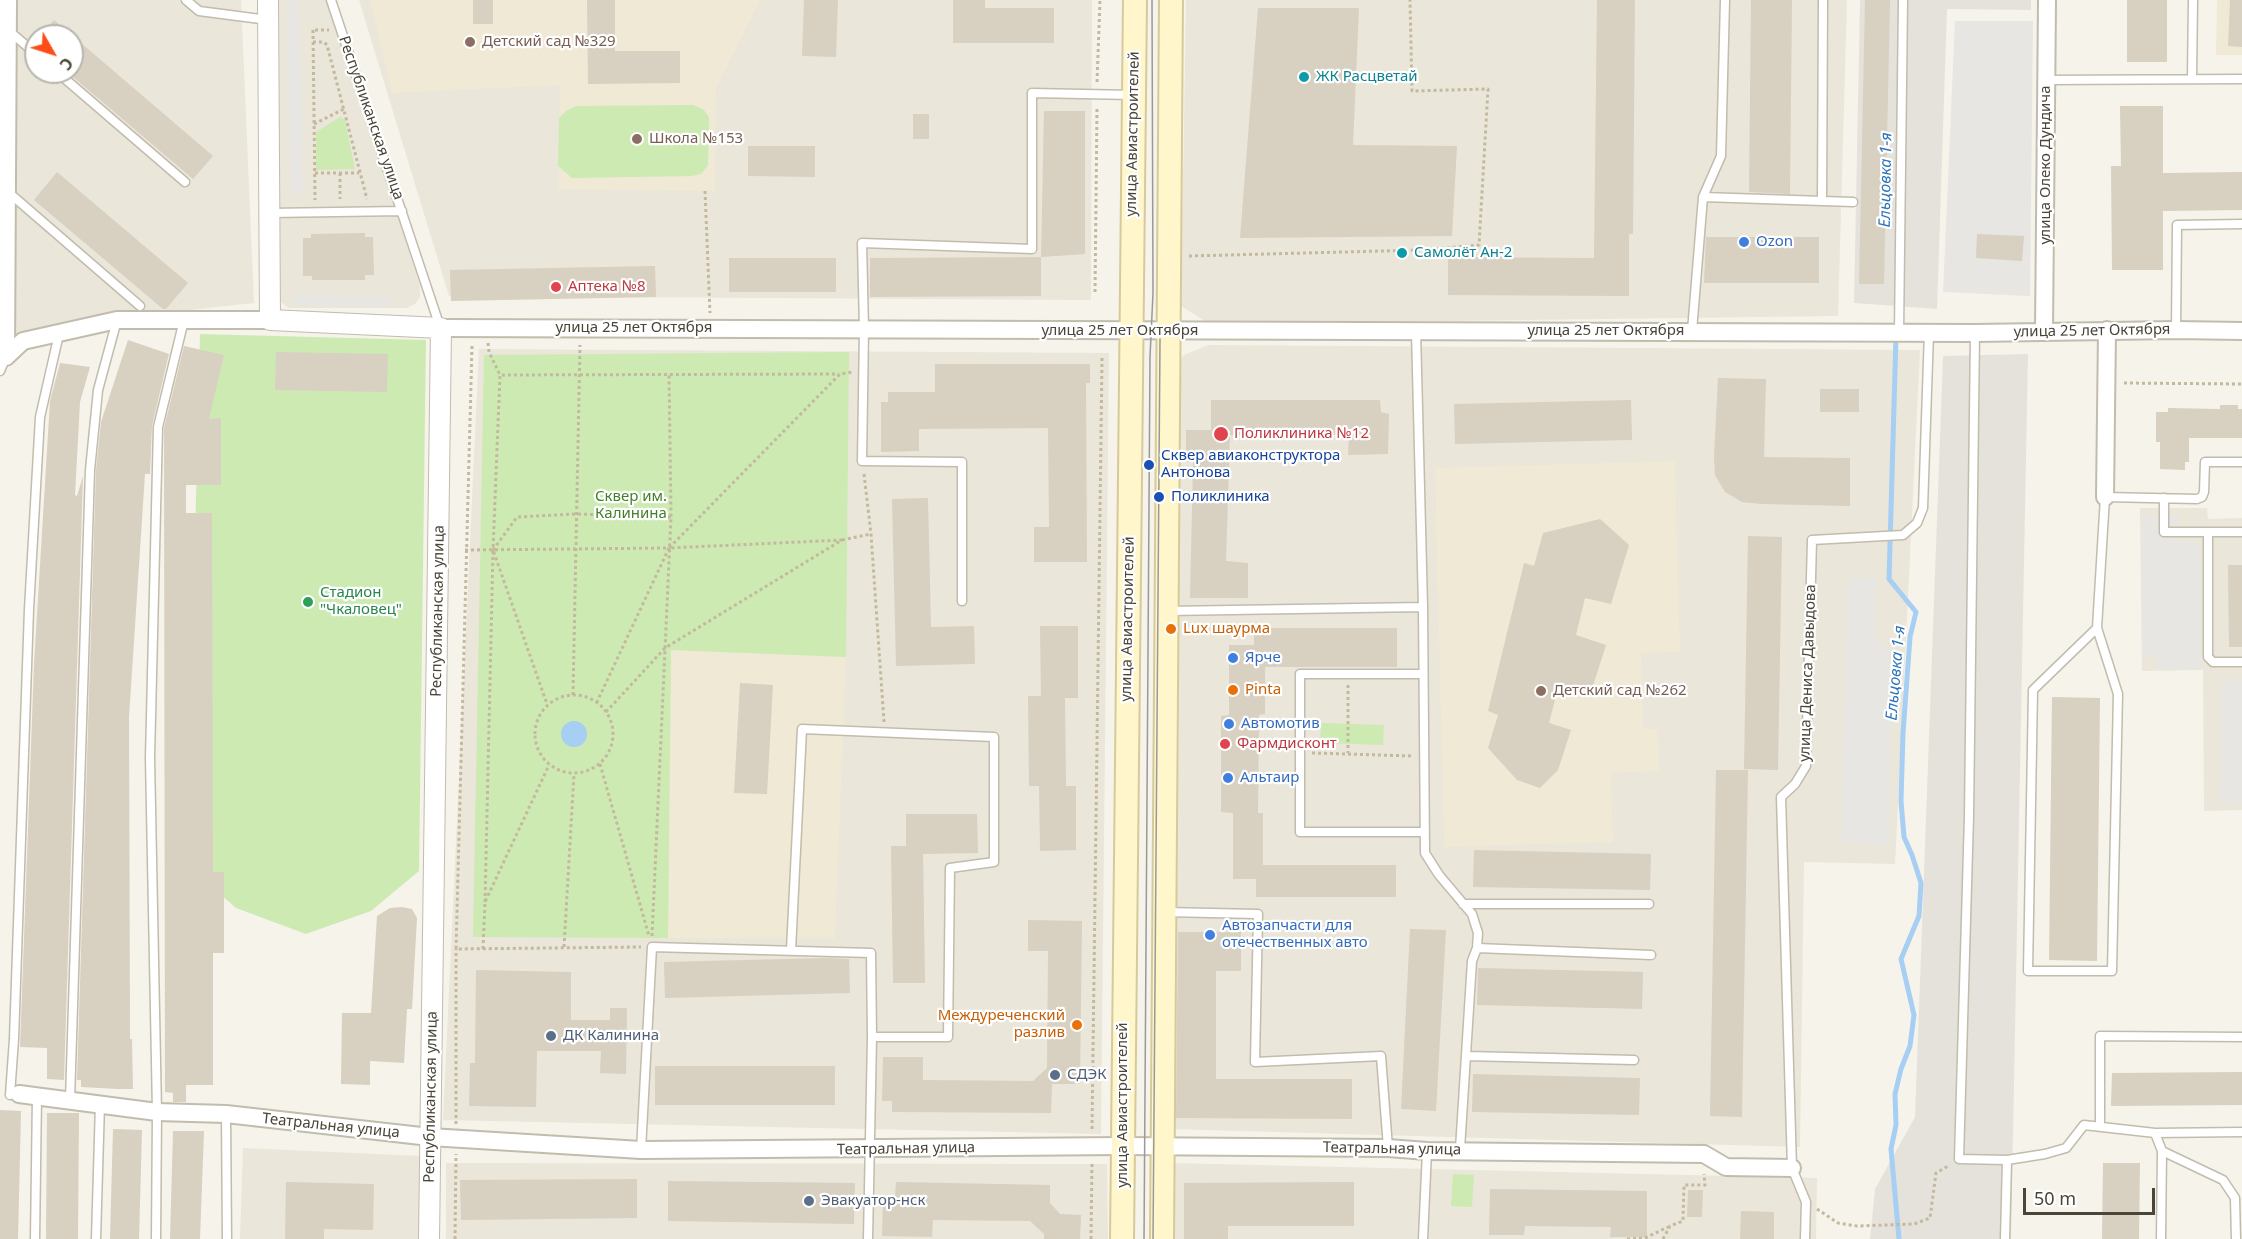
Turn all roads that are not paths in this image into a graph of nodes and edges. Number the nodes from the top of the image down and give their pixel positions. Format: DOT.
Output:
graph roads {
  1 [pos="186,0"];
  2 [pos="268,0"];
  3 [pos="331,0"];
  4 [pos="1135,0"];
  5 [pos="1171,0"];
  6 [pos="1725,0"];
  7 [pos="1823,0"];
  8 [pos="1903,0"];
  9 [pos="2047,0"];
  10 [pos="2193,0"];
  11 [pos="8,5"];
  12 [pos="268,20"];
  13 [pos="8,30"];
  14 [pos="24,44"];
  15 [pos="2192,79"];
  16 [pos="2242,79"];
  17 [pos="2046,80"];
  18 [pos="71,84"];
  19 [pos="1134,95"];
  20 [pos="185,182"];
  21 [pos="6,191"];
  22 [pos="1703,197"];
  23 [pos="1822,201"];
  24 [pos="1852,202"];
  25 [pos="402,211"];
  26 [pos="269,213"];
  27 [pos="2242,224"];
  28 [pos="140,306"];
  29 [pos="117,320"];
  30 [pos="184,320"];
  31 [pos="270,320"];
  32 [pos="441,328"];
  33 [pos="864,329"];
  34 [pos="1416,330"];
  35 [pos="2107,330"];
  36 [pos="2176,330"];
  37 [pos="1131,331"];
  38 [pos="1167,331"];
  39 [pos="1692,331"];
  40 [pos="2044,331"];
  41 [pos="2242,331"];
  42 [pos="1899,332"];
  43 [pos="1929,332"];
  44 [pos="1975,333"];
  45 [pos="58,334"];
  46 [pos="3,364"];
  47 [pos="2242,462"];
  48 [pos="2105,496"];
  49 [pos="2164,498"];
  50 [pos="2208,532"];
  51 [pos="2242,532"];
  52 [pos="962,601"];
  53 [pos="1423,607"];
  54 [pos="1166,611"];
  55 [pos="2097,628"];
  56 [pos="2242,662"];
  57 [pos="1422,674"];
  58 [pos="1425,832"];
  59 [pos="1463,904"];
  60 [pos="1649,904"];
  61 [pos="1164,912"];
  62 [pos="1477,948"];
  63 [pos="791,950"];
  64 [pos="1651,955"];
  65 [pos="872,1037"];
  66 [pos="2242,1037"];
  67 [pos="1466,1056"];
  68 [pos="1634,1060"];
  69 [pos="15,1094"];
  70 [pos="0,1096"];
  71 [pos="37,1096"];
  72 [pos="70,1100"];
  73 [pos="100,1104"];
  74 [pos="157,1112"];
  75 [pos="226,1114"];
  76 [pos="2100,1126"];
  77 [pos="2242,1132"];
  78 [pos="2155,1133"];
  79 [pos="430,1137"];
  80 [pos="1122,1146"];
  81 [pos="1162,1147"];
  82 [pos="1388,1148"];
  83 [pos="870,1149"];
  84 [pos="1460,1149"];
  85 [pos="641,1150"];
  86 [pos="1427,1150"];
  87 [pos="2162,1151"];
  88 [pos="2007,1160"];
  89 [pos="1792,1168"];
  90 [pos="35,1239"];
  91 [pos="96,1239"];
  92 [pos="156,1239"];
  93 [pos="227,1239"];
  94 [pos="429,1239"];
  95 [pos="868,1239"];
  96 [pos="1122,1239"];
  97 [pos="1162,1239"];
  98 [pos="1423,1239"];
  99 [pos="1805,1239"];
  100 [pos="2005,1239"];
  101 [pos="2161,1239"];
  102 [pos="2236,1239"];
  1 -- 12 [label="lane"];
  2 -- 12 [label="street"];
  3 -- 25 [label="lane, Республиканская улица"];
  4 -- 19 [label="main road, улица Авиастроителей"];
  5 -- 38 [label="main road"];
  6 -- 22 [label="lane"];
  7 -- 23 [label="lane"];
  8 -- 42 [label="lane"];
  9 -- 17 [label="street, улица Олеко Дундича"];
  10 -- 15 [label="lane"];
  11 -- 13 [label="street"];
  12 -- 26 [label="street"];
  13 -- 14 [label="lane"];
  13 -- 21 [label="street"];
  15 -- 16 [label="lane"];
  15 -- 17 [label="lane"];
  17 -- 40 [label="street, улица Олеко Дундича"];
  18 -- 20 [label="lane"];
  19 -- 33 [label="lane"];
  19 -- 37 [label="main road, улица Авиастроителей"];
  21 -- 28 [label="lane"];
  21 -- 46 [label="street"];
  22 -- 23 [label="lane"];
  22 -- 39 [label="lane"];
  23 -- 24 [label="lane"];
  25 -- 26 [label="lane"];
  25 -- 32 [label="lane, Республиканская улица"];
  26 -- 31 [label="street"];
  27 -- 36 [label="lane"];
  29 -- 30 [label="street, улица 25 лет Октября"];
  29 -- 45 [label="street, улица 25 лет Октября"];
  29 -- 72 [label="lane"];
  30 -- 31 [label="street, улица 25 лет Октября"];
  30 -- 74 [label="lane"];
  31 -- 32 [label="street, улица 25 лет Октября"];
  32 -- 33 [label="street, улица 25 лет Октября"];
  32 -- 79 [label="street, Республиканская улица"];
  33 -- 37 [label="street, улица 25 лет Октября"];
  33 -- 52 [label="lane"];
  34 -- 38 [label="street, улица 25 лет Октября"];
  34 -- 39 [label="street, улица 25 лет Октября"];
  34 -- 53 [label="lane"];
  35 -- 36 [label="street, улица 25 лет Октября"];
  35 -- 40 [label="street, улица 25 лет Октября"];
  35 -- 48 [label="street"];
  36 -- 41 [label="street, улица 25 лет Октября"];
  37 -- 38 [label="street, улица 25 лет Октября"];
  37 -- 80 [label="main road, улица Авиастроителей"];
  38 -- 54 [label="main road"];
  39 -- 42 [label="street, улица 25 лет Октября"];
  40 -- 44 [label="street, улица 25 лет Октября"];
  42 -- 43 [label="street, улица 25 лет Октября"];
  43 -- 44 [label="street, улица 25 лет Октября"];
  43 -- 89 [label="lane, улица Дениса Давыдова"];
  44 -- 88 [label="lane"];
  45 -- 46 [label="street, улица 25 лет Октября"];
  45 -- 69 [label="lane"];
  47 -- 49 [label="lane"];
  48 -- 49 [label="lane"];
  48 -- 55 [label="lane"];
  49 -- 50 [label="lane"];
  50 -- 51 [label="lane"];
  50 -- 56 [label="lane"];
  53 -- 54 [label="lane"];
  53 -- 57 [label="lane"];
  54 -- 61 [label="main road"];
  55 -- 55 [label="lane"];
  57 -- 58 [label="lane"];
  57 -- 58 [label="lane"];
  58 -- 59 [label="lane"];
  59 -- 60 [label="lane"];
  59 -- 62 [label="lane"];
  61 -- 81 [label="main road"];
  61 -- 82 [label="lane"];
  62 -- 64 [label="lane"];
  62 -- 67 [label="lane"];
  63 -- 65 [label="lane"];
  63 -- 65 [label="lane"];
  63 -- 85 [label="lane"];
  65 -- 83 [label="lane"];
  66 -- 76 [label="lane"];
  67 -- 68 [label="lane"];
  67 -- 84 [label="lane"];
  69 -- 70 [label="lane"];
  69 -- 71 [label="street, Театральная улица"];
  71 -- 72 [label="street, Театральная улица"];
  71 -- 90 [label="lane"];
  72 -- 73 [label="street, Театральная улица"];
  73 -- 74 [label="street, Театральная улица"];
  73 -- 91 [label="lane"];
  74 -- 75 [label="street, Театральная улица"];
  74 -- 92 [label="lane"];
  75 -- 79 [label="street, Театральная улица"];
  75 -- 93 [label="lane"];
  76 -- 78 [label="lane"];
  76 -- 88 [label="lane"];
  77 -- 78 [label="lane"];
  78 -- 87 [label="lane"];
  79 -- 85 [label="street, Театральная улица"];
  79 -- 94 [label="street, Республиканская улица"];
  80 -- 81 [label="street, Театральная улица"];
  80 -- 83 [label="street, Театральная улица"];
  80 -- 96 [label="main road, улица Авиастроителей"];
  81 -- 82 [label="street, Театральная улица"];
  81 -- 97 [label="main road"];
  82 -- 86 [label="street, Театральная улица"];
  83 -- 85 [label="street, Театральная улица"];
  83 -- 95 [label="lane"];
  84 -- 86 [label="street, Театральная улица"];
  84 -- 89 [label="street, Театральная улица"];
  86 -- 98 [label="lane"];
  87 -- 101 [label="lane"];
  87 -- 102 [label="lane"];
  88 -- 100 [label="lane"];
  89 -- 99 [label="lane, улица Дениса Давыдова"];
}
